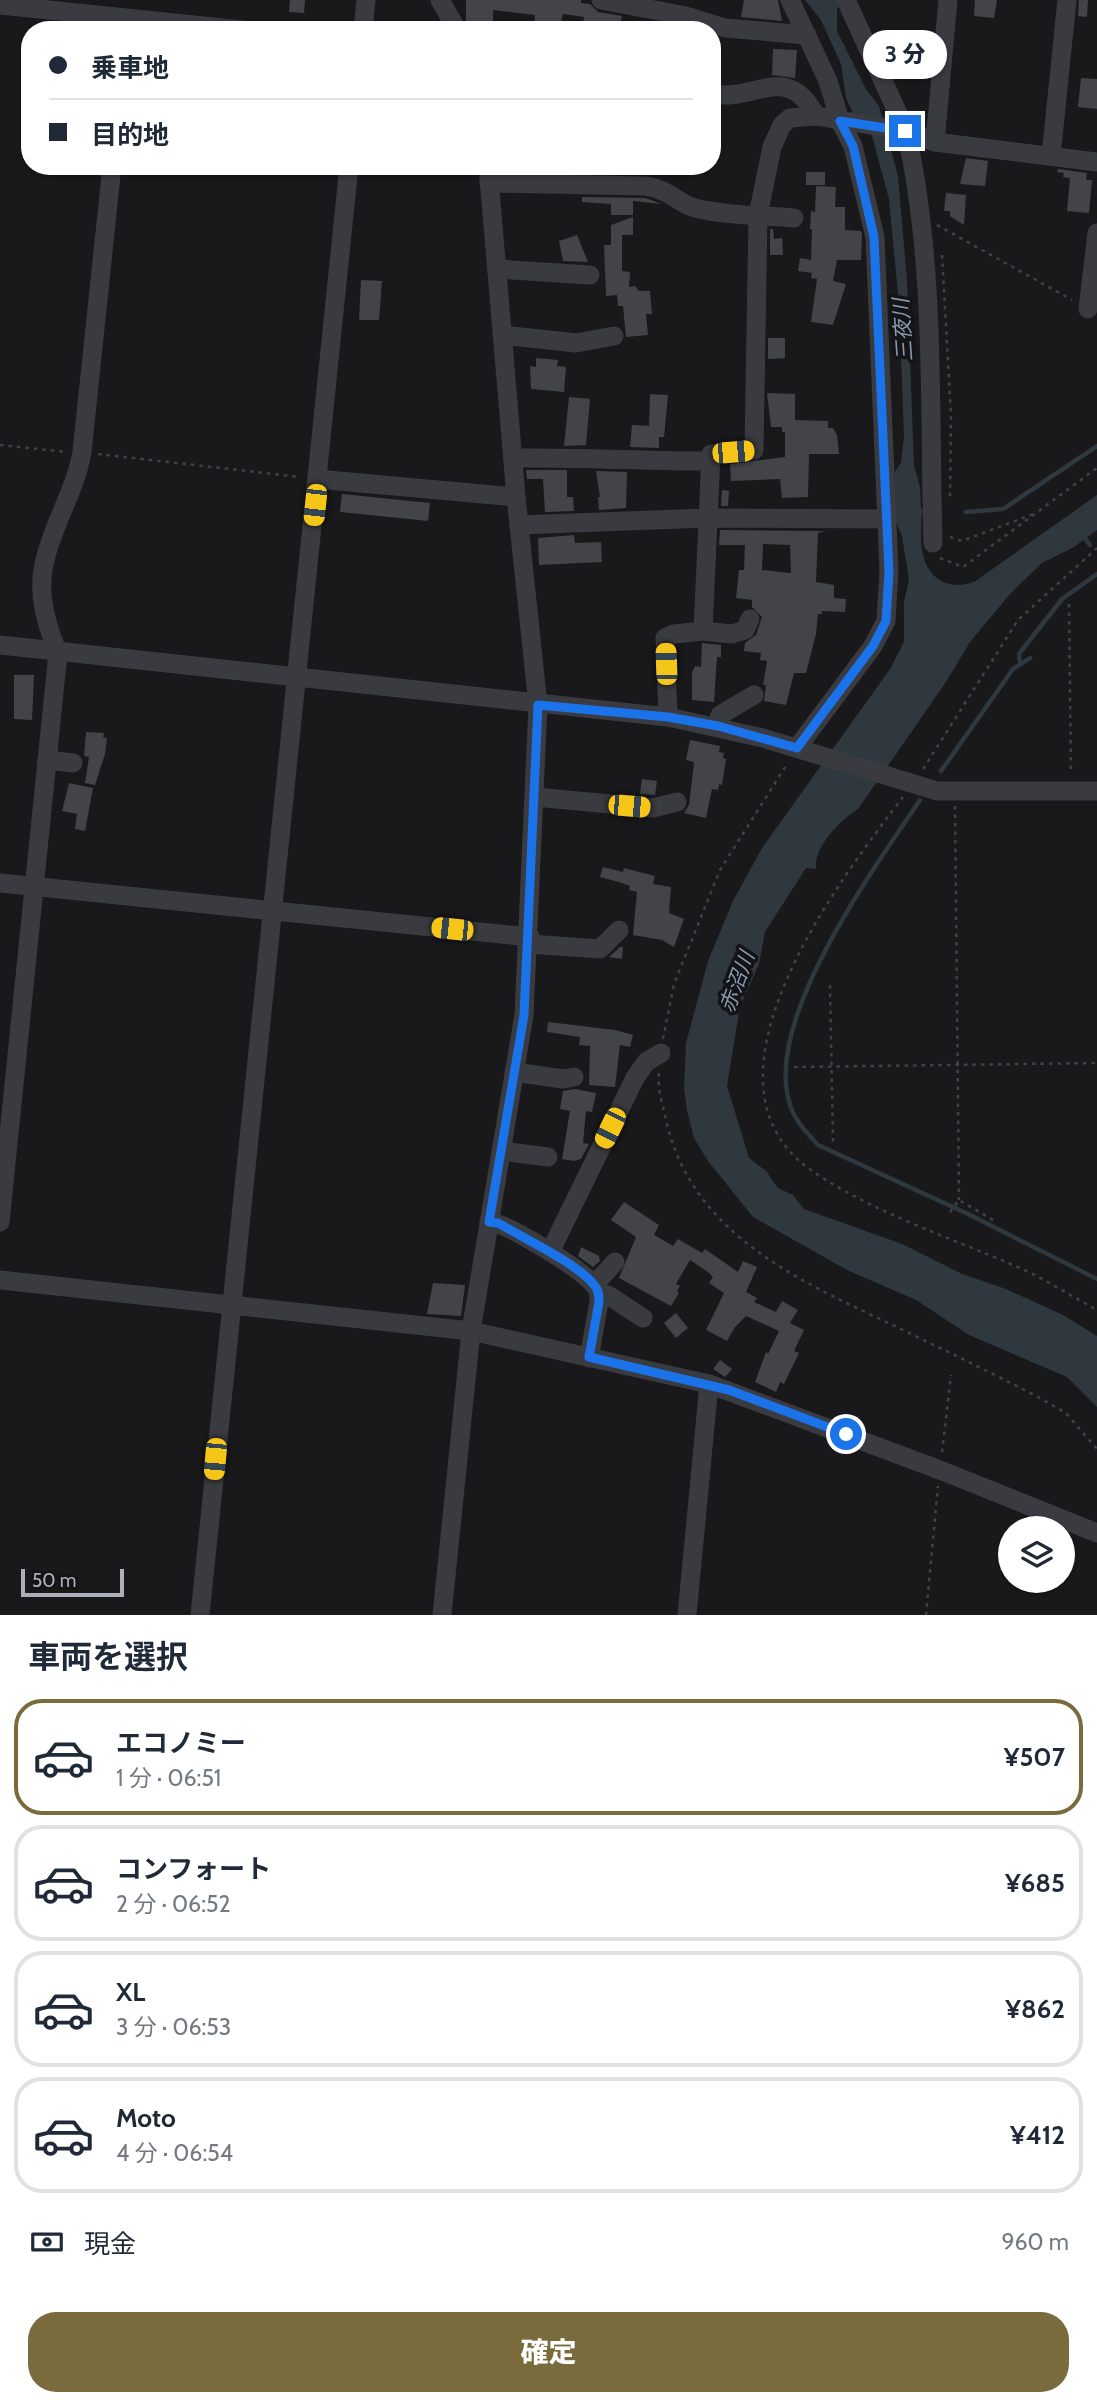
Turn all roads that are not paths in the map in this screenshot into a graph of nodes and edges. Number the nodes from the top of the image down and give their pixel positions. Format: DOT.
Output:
graph roads {
  1 [pos="366,0"];
  2 [pos="440,0"];
  3 [pos="601,0"];
  4 [pos="790,0"];
  5 [pos="846,0"];
  6 [pos="948,0"];
  7 [pos="1067,0"];
  8 [pos="0,5"];
  9 [pos="127,16"];
  10 [pos="168,21"];
  11 [pos="364,21"];
  12 [pos="452,21"];
  13 [pos="679,21"];
  14 [pos="721,27"];
  15 [pos="807,35"];
  16 [pos="721,95"];
  17 [pos="816,116"];
  18 [pos="840,121"];
  19 [pos="905,131"];
  20 [pos="934,142"];
  21 [pos="1051,156"];
  22 [pos="1097,162"];
  23 [pos="111,175"];
  24 [pos="348,175"];
  25 [pos="495,177"];
  26 [pos="758,215"];
  27 [pos="794,218"];
  28 [pos="1097,233"];
  29 [pos="496,269"];
  30 [pos="590,275"];
  31 [pos="1088,309"];
  32 [pos="502,335"];
  33 [pos="614,336"];
  34 [pos="513,458"];
  35 [pos="710,461"];
  36 [pos="317,480"];
  37 [pos="516,497"];
  38 [pos="707,518"];
  39 [pos="887,519"];
  40 [pos="519,525"];
  41 [pos="941,540"];
  42 [pos="750,619"];
  43 [pos="703,631"];
  44 [pos="0,646"];
  45 [pos="58,653"];
  46 [pos="296,680"];
  47 [pos="754,695"];
  48 [pos="538,705"];
  49 [pos="668,717"];
  50 [pos="718,726"];
  51 [pos="797,748"];
  52 [pos="47,761"];
  53 [pos="74,764"];
  54 [pos="1097,791"];
  55 [pos="535,797"];
  56 [pos="677,802"];
  57 [pos="0,883"];
  58 [pos="35,886"];
  59 [pos="272,910"];
  60 [pos="618,930"];
  61 [pos="529,940"];
  62 [pos="661,1053"];
  63 [pos="514,1072"];
  64 [pos="574,1077"];
  65 [pos="501,1151"];
  66 [pos="548,1157"];
  67 [pos="489,1222"];
  68 [pos="0,1223"];
  69 [pos="550,1252"];
  70 [pos="615,1262"];
  71 [pos="0,1280"];
  72 [pos="597,1289"];
  73 [pos="230,1303"];
  74 [pos="643,1318"];
  75 [pos="471,1331"];
  76 [pos="589,1357"];
  77 [pos="709,1384"];
  78 [pos="1097,1533"];
  79 [pos="200,1615"];
  80 [pos="442,1615"];
  81 [pos="687,1615"];
  1 -- 11 [label="street"];
  2 -- 12 [label="street"];
  3 -- 13 [label="street"];
  4 -- 15 [label="street"];
  5 -- 19 [label="street"];
  6 -- 20 [label="street"];
  7 -- 21 [label="street"];
  8 -- 9 [label="street"];
  9 -- 10 [label="street"];
  14 -- 15 [label="street"];
  15 -- 18 [label="street"];
  16 -- 17 [label="street"];
  17 -- 18 [label="street"];
  17 -- 26 [label="street"];
  18 -- 19 [label="street"];
  18 -- 39 [label="street"];
  19 -- 20 [label="street"];
  19 -- 41 [label="street"];
  20 -- 21 [label="street"];
  21 -- 22 [label="street"];
  23 -- 45 [label="street"];
  24 -- 36 [label="street"];
  25 -- 26 [label="street"];
  25 -- 29 [label="street"];
  26 -- 27 [label="street"];
  26 -- 35 [label="street"];
  28 -- 31 [label="street"];
  29 -- 30 [label="street"];
  29 -- 32 [label="street"];
  32 -- 33 [label="street"];
  32 -- 34 [label="street"];
  34 -- 35 [label="street"];
  34 -- 37 [label="street"];
  35 -- 38 [label="street"];
  36 -- 37 [label="street"];
  36 -- 46 [label="street"];
  37 -- 40 [label="street"];
  38 -- 39 [label="street"];
  38 -- 40 [label="street"];
  38 -- 43 [label="street"];
  39 -- 51 [label="street"];
  40 -- 48 [label="street"];
  42 -- 43 [label="street"];
  43 -- 49 [label="street"];
  44 -- 45 [label="street"];
  45 -- 46 [label="street"];
  45 -- 52 [label="street"];
  46 -- 48 [label="street"];
  46 -- 59 [label="street"];
  47 -- 50 [label="street"];
  48 -- 49 [label="street"];
  48 -- 55 [label="street"];
  49 -- 50 [label="street"];
  50 -- 51 [label="street"];
  51 -- 54 [label="street"];
  52 -- 53 [label="street"];
  52 -- 58 [label="street"];
  55 -- 56 [label="street"];
  55 -- 61 [label="street"];
  57 -- 58 [label="street"];
  58 -- 59 [label="street"];
  58 -- 68 [label="street"];
  59 -- 61 [label="street"];
  59 -- 73 [label="street"];
  60 -- 61 [label="street"];
  61 -- 63 [label="street"];
  62 -- 69 [label="street"];
  63 -- 64 [label="street"];
  63 -- 65 [label="street"];
  65 -- 66 [label="street"];
  65 -- 67 [label="street"];
  67 -- 69 [label="street"];
  67 -- 75 [label="street"];
  69 -- 72 [label="street"];
  70 -- 72 [label="street"];
  71 -- 73 [label="street"];
  72 -- 74 [label="street"];
  72 -- 76 [label="street"];
  73 -- 75 [label="street"];
  73 -- 79 [label="street"];
  75 -- 76 [label="street"];
  75 -- 80 [label="street"];
  76 -- 77 [label="street"];
  77 -- 78 [label="street"];
  77 -- 81 [label="street"];
}
